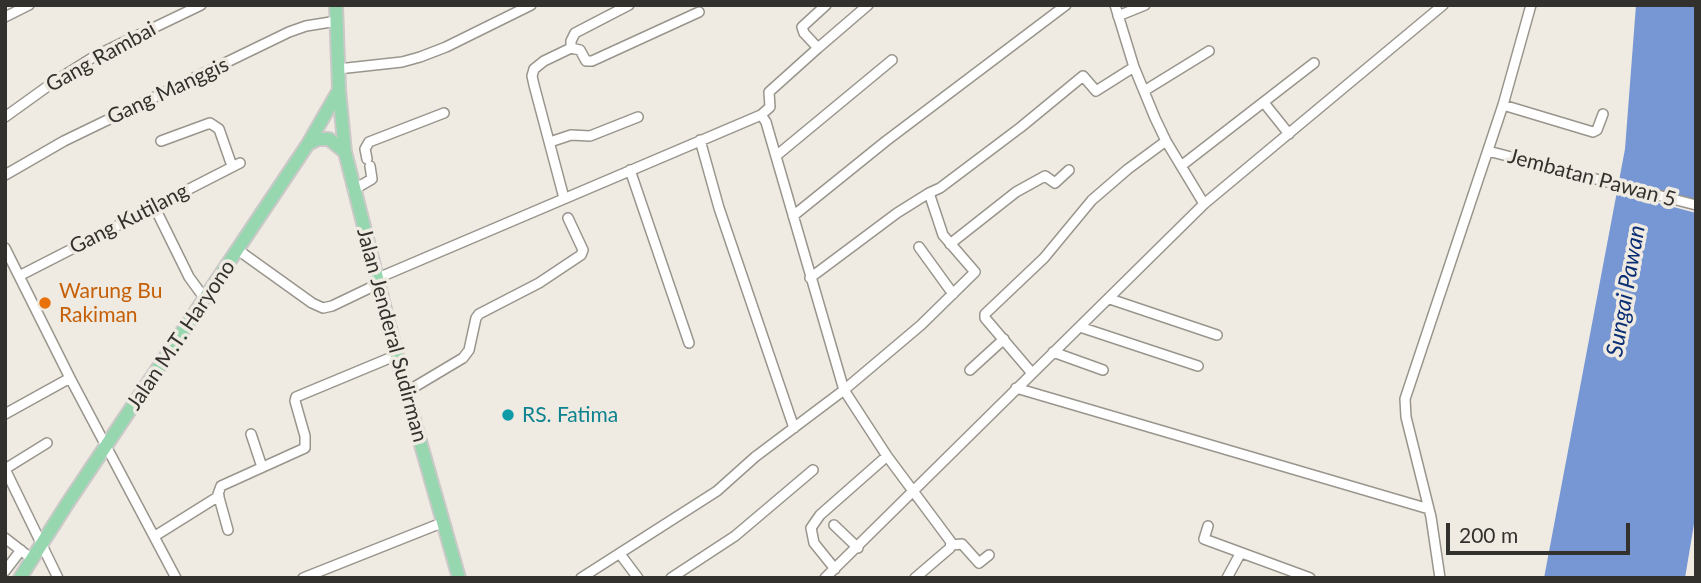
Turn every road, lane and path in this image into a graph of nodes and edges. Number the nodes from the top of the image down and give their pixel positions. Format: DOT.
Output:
graph roads {
  1 [pos="29,5"];
  2 [pos="201,5"];
  3 [pos="341,5"];
  4 [pos="531,5"];
  5 [pos="629,5"];
  6 [pos="826,5"];
  7 [pos="868,5"];
  8 [pos="1066,5"];
  9 [pos="1115,5"];
  10 [pos="1145,5"];
  11 [pos="1443,5"];
  12 [pos="1531,5"];
  13 [pos="336,6"];
  14 [pos="699,12"];
  15 [pos="1118,16"];
  16 [pos="5,17"];
  17 [pos="337,21"];
  18 [pos="571,48"];
  19 [pos="818,48"];
  20 [pos="1209,51"];
  21 [pos="892,60"];
  22 [pos="1314,63"];
  23 [pos="1135,67"];
  24 [pos="338,69"];
  25 [pos="339,90"];
  26 [pos="1144,91"];
  27 [pos="1265,104"];
  28 [pos="1503,105"];
  29 [pos="444,113"];
  30 [pos="1602,114"];
  31 [pos="761,115"];
  32 [pos="5,117"];
  33 [pos="638,117"];
  34 [pos="1289,134"];
  35 [pos="700,140"];
  36 [pos="161,141"];
  37 [pos="1166,141"];
  38 [pos="550,142"];
  39 [pos="308,144"];
  40 [pos="1488,151"];
  41 [pos="345,152"];
  42 [pos="776,156"];
  43 [pos="1181,166"];
  44 [pos="630,170"];
  45 [pos="1069,170"];
  46 [pos="5,175"];
  47 [pos="353,190"];
  48 [pos="929,193"];
  49 [pos="564,198"];
  50 [pos="1204,204"];
  51 [pos="1696,205"];
  52 [pos="154,206"];
  53 [pos="793,216"];
  54 [pos="568,218"];
  55 [pos="950,244"];
  56 [pos="919,247"];
  57 [pos="5,248"];
  58 [pos="238,250"];
  59 [pos="13,271"];
  60 [pos="810,278"];
  61 [pos="379,281"];
  62 [pos="953,294"];
  63 [pos="205,299"];
  64 [pos="1110,299"];
  65 [pos="1080,327"];
  66 [pos="1217,335"];
  67 [pos="1004,340"];
  68 [pos="689,343"];
  69 [pos="1053,352"];
  70 [pos="397,355"];
  71 [pos="1198,366"];
  72 [pos="970,370"];
  73 [pos="1103,370"];
  74 [pos="1031,372"];
  75 [pos="70,377"];
  76 [pos="1016,388"];
  77 [pos="844,390"];
  78 [pos="406,392"];
  79 [pos="5,414"];
  80 [pos="794,428"];
  81 [pos="251,434"];
  82 [pos="47,443"];
  83 [pos="107,445"];
  84 [pos="887,456"];
  85 [pos="262,467"];
  86 [pos="5,469"];
  87 [pos="813,470"];
  88 [pos="913,491"];
  89 [pos="219,496"];
  90 [pos="1429,509"];
  91 [pos="444,522"];
  92 [pos="834,525"];
  93 [pos="1208,526"];
  94 [pos="228,530"];
  95 [pos="155,536"];
  96 [pos="5,538"];
  97 [pos="43,543"];
  98 [pos="952,545"];
  99 [pos="858,548"];
  100 [pos="21,550"];
  101 [pos="620,554"];
  102 [pos="1240,554"];
  103 [pos="989,555"];
  104 [pos="32,559"];
  105 [pos="629,566"];
  106 [pos="835,569"];
  107 [pos="5,571"];
  108 [pos="20,578"];
  109 [pos="58,578"];
  110 [pos="176,578"];
  111 [pos="303,578"];
  112 [pos="458,578"];
  113 [pos="581,578"];
  114 [pos="629,578"];
  115 [pos="638,578"];
  116 [pos="671,578"];
  117 [pos="825,578"];
  118 [pos="915,578"];
  119 [pos="1227,578"];
  120 [pos="1310,578"];
  121 [pos="1440,578"];
  1 -- 16 [label="street"];
  2 -- 32 [label="street, Gang Rambai"];
  3 -- 13 [label="street"];
  4 -- 24 [label="street"];
  5 -- 18 [label="street"];
  6 -- 19 [label="street"];
  7 -- 19 [label="street"];
  8 -- 53 [label="street"];
  9 -- 15 [label="street"];
  10 -- 15 [label="street"];
  11 -- 34 [label="street"];
  12 -- 28 [label="street"];
  13 -- 17 [label="main road, Jalan Jenderal Sudirman"];
  14 -- 18 [label="street"];
  15 -- 23 [label="street"];
  17 -- 24 [label="main road, Jalan Jenderal Sudirman"];
  17 -- 46 [label="street, Gang Manggis"];
  18 -- 38 [label="street"];
  19 -- 31 [label="street"];
  20 -- 26 [label="street"];
  21 -- 42 [label="street"];
  22 -- 27 [label="street"];
  23 -- 26 [label="street"];
  23 -- 48 [label="street"];
  24 -- 25 [label="main road, Jalan Jenderal Sudirman"];
  25 -- 39 [label="main road, Jalan M.T. Haryono"];
  25 -- 41 [label="main road, Jalan Jenderal Sudirman"];
  26 -- 37 [label="street"];
  27 -- 34 [label="street"];
  27 -- 43 [label="street"];
  28 -- 30 [label="street"];
  28 -- 40 [label="street"];
  29 -- 47 [label="street"];
  31 -- 35 [label="street"];
  31 -- 42 [label="street"];
  33 -- 38 [label="street"];
  34 -- 50 [label="street"];
  35 -- 44 [label="street"];
  35 -- 80 [label="street"];
  36 -- 52 [label="street, Gang Kutilang"];
  37 -- 43 [label="street"];
  37 -- 67 [label="street"];
  38 -- 49 [label="street"];
  39 -- 41 [label="main road"];
  39 -- 58 [label="main road, Jalan M.T. Haryono"];
  40 -- 51 [label="street, Jembatan Pawan 5"];
  40 -- 90 [label="street"];
  41 -- 47 [label="main road, Jalan Jenderal Sudirman"];
  42 -- 53 [label="street"];
  43 -- 50 [label="street"];
  44 -- 49 [label="street"];
  44 -- 68 [label="street"];
  45 -- 55 [label="street"];
  47 -- 61 [label="main road, Jalan Jenderal Sudirman"];
  48 -- 55 [label="street"];
  48 -- 60 [label="street"];
  49 -- 61 [label="street"];
  50 -- 64 [label="street"];
  52 -- 59 [label="street, Gang Kutilang"];
  52 -- 63 [label="street"];
  53 -- 60 [label="street"];
  54 -- 78 [label="street"];
  55 -- 62 [label="street"];
  56 -- 62 [label="street"];
  57 -- 59 [label="street"];
  58 -- 61 [label="street"];
  58 -- 63 [label="main road, Jalan M.T. Haryono"];
  59 -- 75 [label="street"];
  60 -- 77 [label="street"];
  61 -- 70 [label="main road, Jalan Jenderal Sudirman"];
  62 -- 77 [label="street"];
  63 -- 83 [label="main road, Jalan M.T. Haryono"];
  64 -- 65 [label="street"];
  64 -- 66 [label="street"];
  65 -- 69 [label="street"];
  65 -- 71 [label="street"];
  67 -- 72 [label="street"];
  67 -- 74 [label="street"];
  69 -- 73 [label="street"];
  69 -- 74 [label="street"];
  70 -- 78 [label="main road, Jalan Jenderal Sudirman"];
  70 -- 85 [label="street"];
  74 -- 76 [label="street"];
  75 -- 79 [label="street"];
  75 -- 83 [label="street"];
  76 -- 88 [label="street"];
  76 -- 90 [label="street"];
  77 -- 80 [label="street"];
  77 -- 84 [label="street"];
  78 -- 91 [label="main road, Jalan Jenderal Sudirman"];
  80 -- 101 [label="street"];
  81 -- 85 [label="street"];
  82 -- 86 [label="street"];
  83 -- 95 [label="street"];
  83 -- 97 [label="main road, Jalan M.T. Haryono"];
  84 -- 88 [label="street"];
  84 -- 106 [label="street"];
  85 -- 89 [label="street"];
  86 -- 97 [label="street"];
  87 -- 116 [label="street"];
  88 -- 98 [label="street"];
  88 -- 99 [label="street"];
  89 -- 94 [label="street"];
  89 -- 95 [label="street"];
  90 -- 121 [label="street"];
  91 -- 111 [label="street"];
  91 -- 112 [label="main road, Jalan Jenderal Sudirman"];
  92 -- 99 [label="street"];
  93 -- 102 [label="street"];
  95 -- 110 [label="street"];
  96 -- 100 [label="street"];
  97 -- 104 [label="main road, Jalan M.T. Haryono"];
  97 -- 109 [label="street"];
  98 -- 103 [label="street"];
  98 -- 118 [label="street"];
  99 -- 106 [label="street"];
  100 -- 104 [label="street"];
  100 -- 107 [label="street"];
  101 -- 105 [label="street"];
  101 -- 113 [label="street"];
  102 -- 119 [label="street"];
  102 -- 120 [label="street"];
  104 -- 108 [label="main road, Jalan M.T. Haryono"];
  105 -- 114 [label="street"];
  105 -- 115 [label="street"];
  106 -- 117 [label="street"];
}
